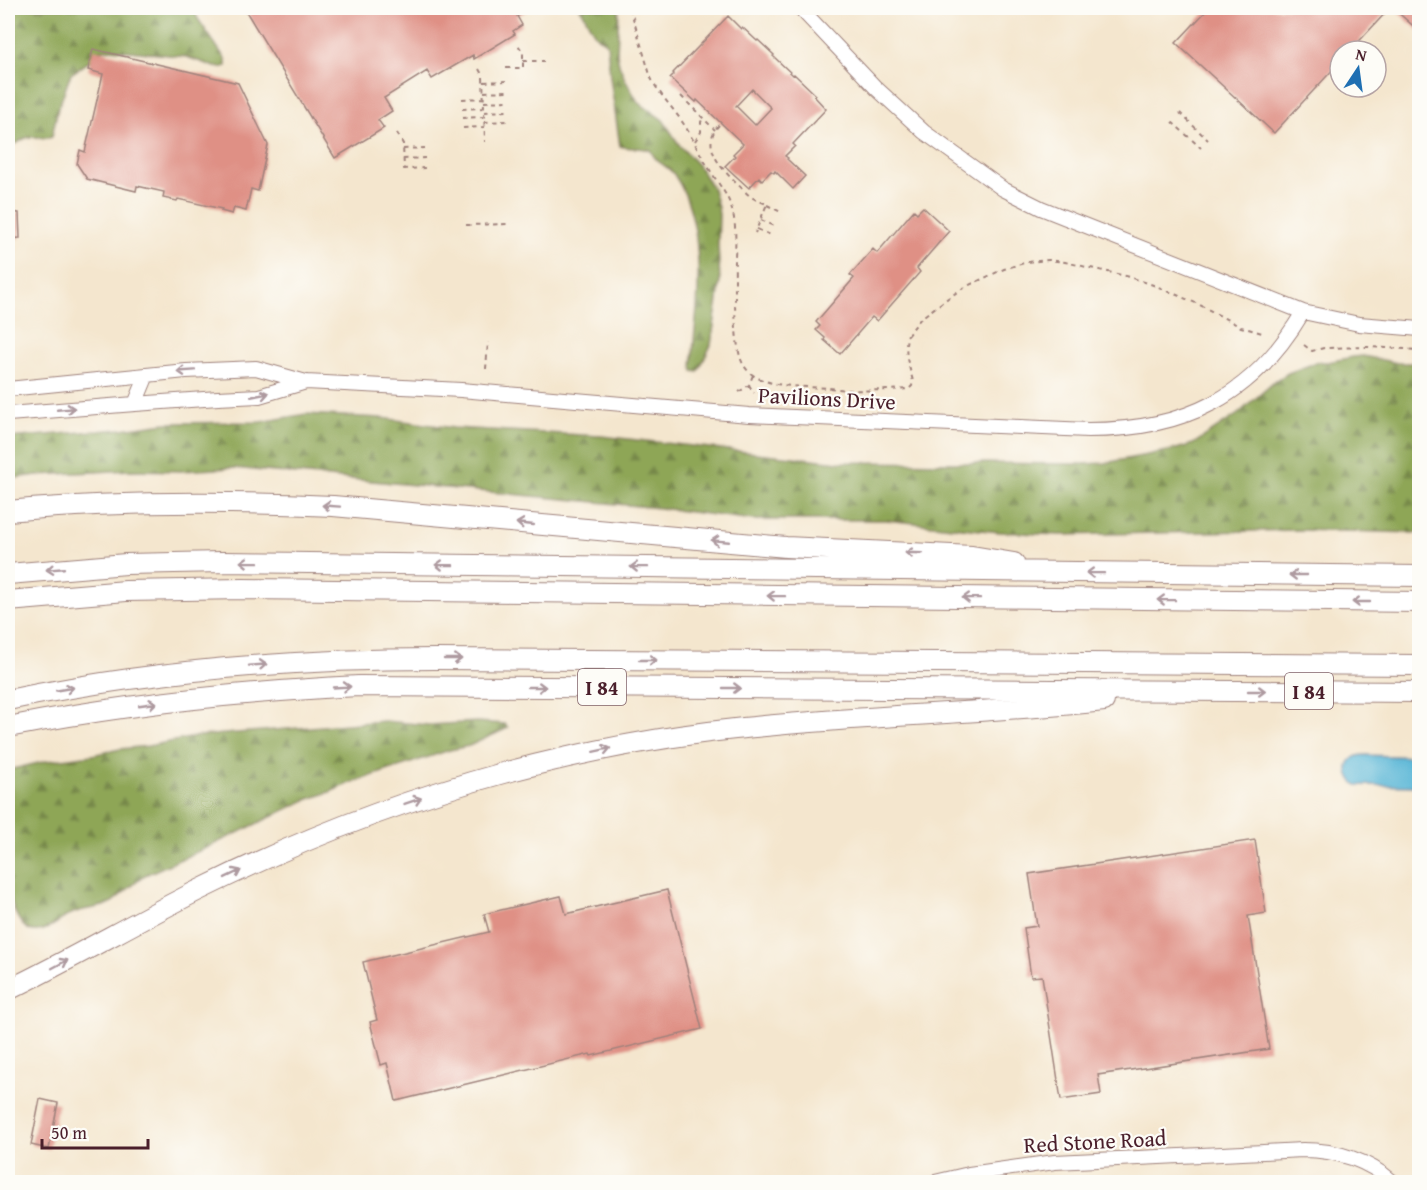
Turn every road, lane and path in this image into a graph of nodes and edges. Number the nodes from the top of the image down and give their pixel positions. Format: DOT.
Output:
graph roads {
  1 [pos="630,8"];
  2 [pos="800,8"];
  3 [pos="518,45"];
  4 [pos="523,61"];
  5 [pos="544,61"];
  6 [pos="506,68"];
  7 [pos="479,69"];
  8 [pos="506,81"];
  9 [pos="484,82"];
  10 [pos="507,91"];
  11 [pos="484,92"];
  12 [pos="681,96"];
  13 [pos="462,99"];
  14 [pos="484,100"];
  15 [pos="507,101"];
  16 [pos="462,109"];
  17 [pos="484,110"];
  18 [pos="507,111"];
  19 [pos="1180,113"];
  20 [pos="484,117"];
  21 [pos="462,118"];
  22 [pos="703,118"];
  23 [pos="507,121"];
  24 [pos="484,122"];
  25 [pos="1172,122"];
  26 [pos="719,126"];
  27 [pos="484,127"];
  28 [pos="463,128"];
  29 [pos="715,130"];
  30 [pos="397,133"];
  31 [pos="1208,140"];
  32 [pos="695,141"];
  33 [pos="485,142"];
  34 [pos="424,148"];
  35 [pos="1201,148"];
  36 [pos="403,149"];
  37 [pos="425,158"];
  38 [pos="403,159"];
  39 [pos="425,168"];
  40 [pos="767,205"];
  41 [pos="783,213"];
  42 [pos="761,220"];
  43 [pos="510,224"];
  44 [pos="466,225"];
  45 [pos="777,227"];
  46 [pos="757,229"];
  47 [pos="755,233"];
  48 [pos="773,236"];
  49 [pos="1303,312"];
  50 [pos="1419,329"];
  51 [pos="1262,333"];
  52 [pos="488,342"];
  53 [pos="1304,345"];
  54 [pos="1419,350"];
  55 [pos="486,369"];
  56 [pos="147,375"];
  57 [pos="753,375"];
  58 [pos="306,382"];
  59 [pos="749,385"];
  60 [pos="8,389"];
  61 [pos="739,392"];
  62 [pos="754,393"];
  63 [pos="135,404"];
  64 [pos="8,414"];
  65 [pos="8,511"];
  66 [pos="1055,572"];
  67 [pos="8,574"];
  68 [pos="1419,576"];
  69 [pos="8,601"];
  70 [pos="1419,602"];
  71 [pos="1419,665"];
  72 [pos="1199,690"];
  73 [pos="1419,692"];
  74 [pos="8,700"];
  75 [pos="8,728"];
  76 [pos="8,990"];
  77 [pos="935,1182"];
  78 [pos="1393,1182"];
  1 -- 32 [label="path"];
  2 -- 49 [label="street"];
  3 -- 4 [label="path"];
  4 -- 5 [label="path"];
  4 -- 6 [label="path"];
  7 -- 9 [label="path"];
  8 -- 9 [label="path"];
  9 -- 11 [label="path"];
  10 -- 11 [label="path"];
  11 -- 14 [label="path"];
  12 -- 22 [label="path"];
  13 -- 14 [label="path"];
  14 -- 15 [label="path"];
  14 -- 17 [label="path"];
  16 -- 17 [label="path"];
  17 -- 18 [label="path"];
  17 -- 20 [label="path"];
  19 -- 31 [label="path"];
  20 -- 21 [label="path"];
  20 -- 24 [label="path"];
  22 -- 29 [label="path"];
  22 -- 32 [label="path"];
  23 -- 24 [label="path"];
  24 -- 27 [label="path"];
  25 -- 35 [label="path"];
  26 -- 29 [label="path"];
  27 -- 28 [label="path"];
  27 -- 33 [label="path"];
  29 -- 40 [label="path"];
  30 -- 36 [label="path"];
  32 -- 57 [label="path"];
  34 -- 36 [label="path"];
  36 -- 38 [label="path"];
  37 -- 38 [label="path"];
  38 -- 39 [label="path"];
  40 -- 41 [label="path"];
  40 -- 42 [label="path"];
  42 -- 45 [label="path"];
  42 -- 46 [label="path"];
  43 -- 44 [label="path"];
  46 -- 47 [label="path"];
  46 -- 48 [label="path"];
  49 -- 50 [label="street"];
  49 -- 58 [label="street, Pavilions Drive"];
  51 -- 57 [label="path"];
  52 -- 55 [label="path"];
  53 -- 54 [label="path"];
  58 -- 56 [label="street, Pavilions Drive, one-way"];
  56 -- 60 [label="street, Pavilions Drive"];
  56 -- 63 [label="street"];
  57 -- 59 [label="path"];
  63 -- 58 [label="street, Pavilions Drive, one-way"];
  59 -- 61 [label="path"];
  59 -- 62 [label="path"];
  64 -- 63 [label="street, Pavilions Drive, one-way"];
  66 -- 65 [label="highway, one-way"];
  66 -- 67 [label="highway, one-way"];
  68 -- 66 [label="highway, one-way"];
  70 -- 69 [label="highway, one-way"];
  74 -- 71 [label="highway, one-way"];
  72 -- 73 [label="highway, I 84, one-way"];
  75 -- 72 [label="highway, I 84, one-way"];
  76 -- 72 [label="highway, one-way"];
  77 -- 78 [label="street, Red Stone Road"];
}
